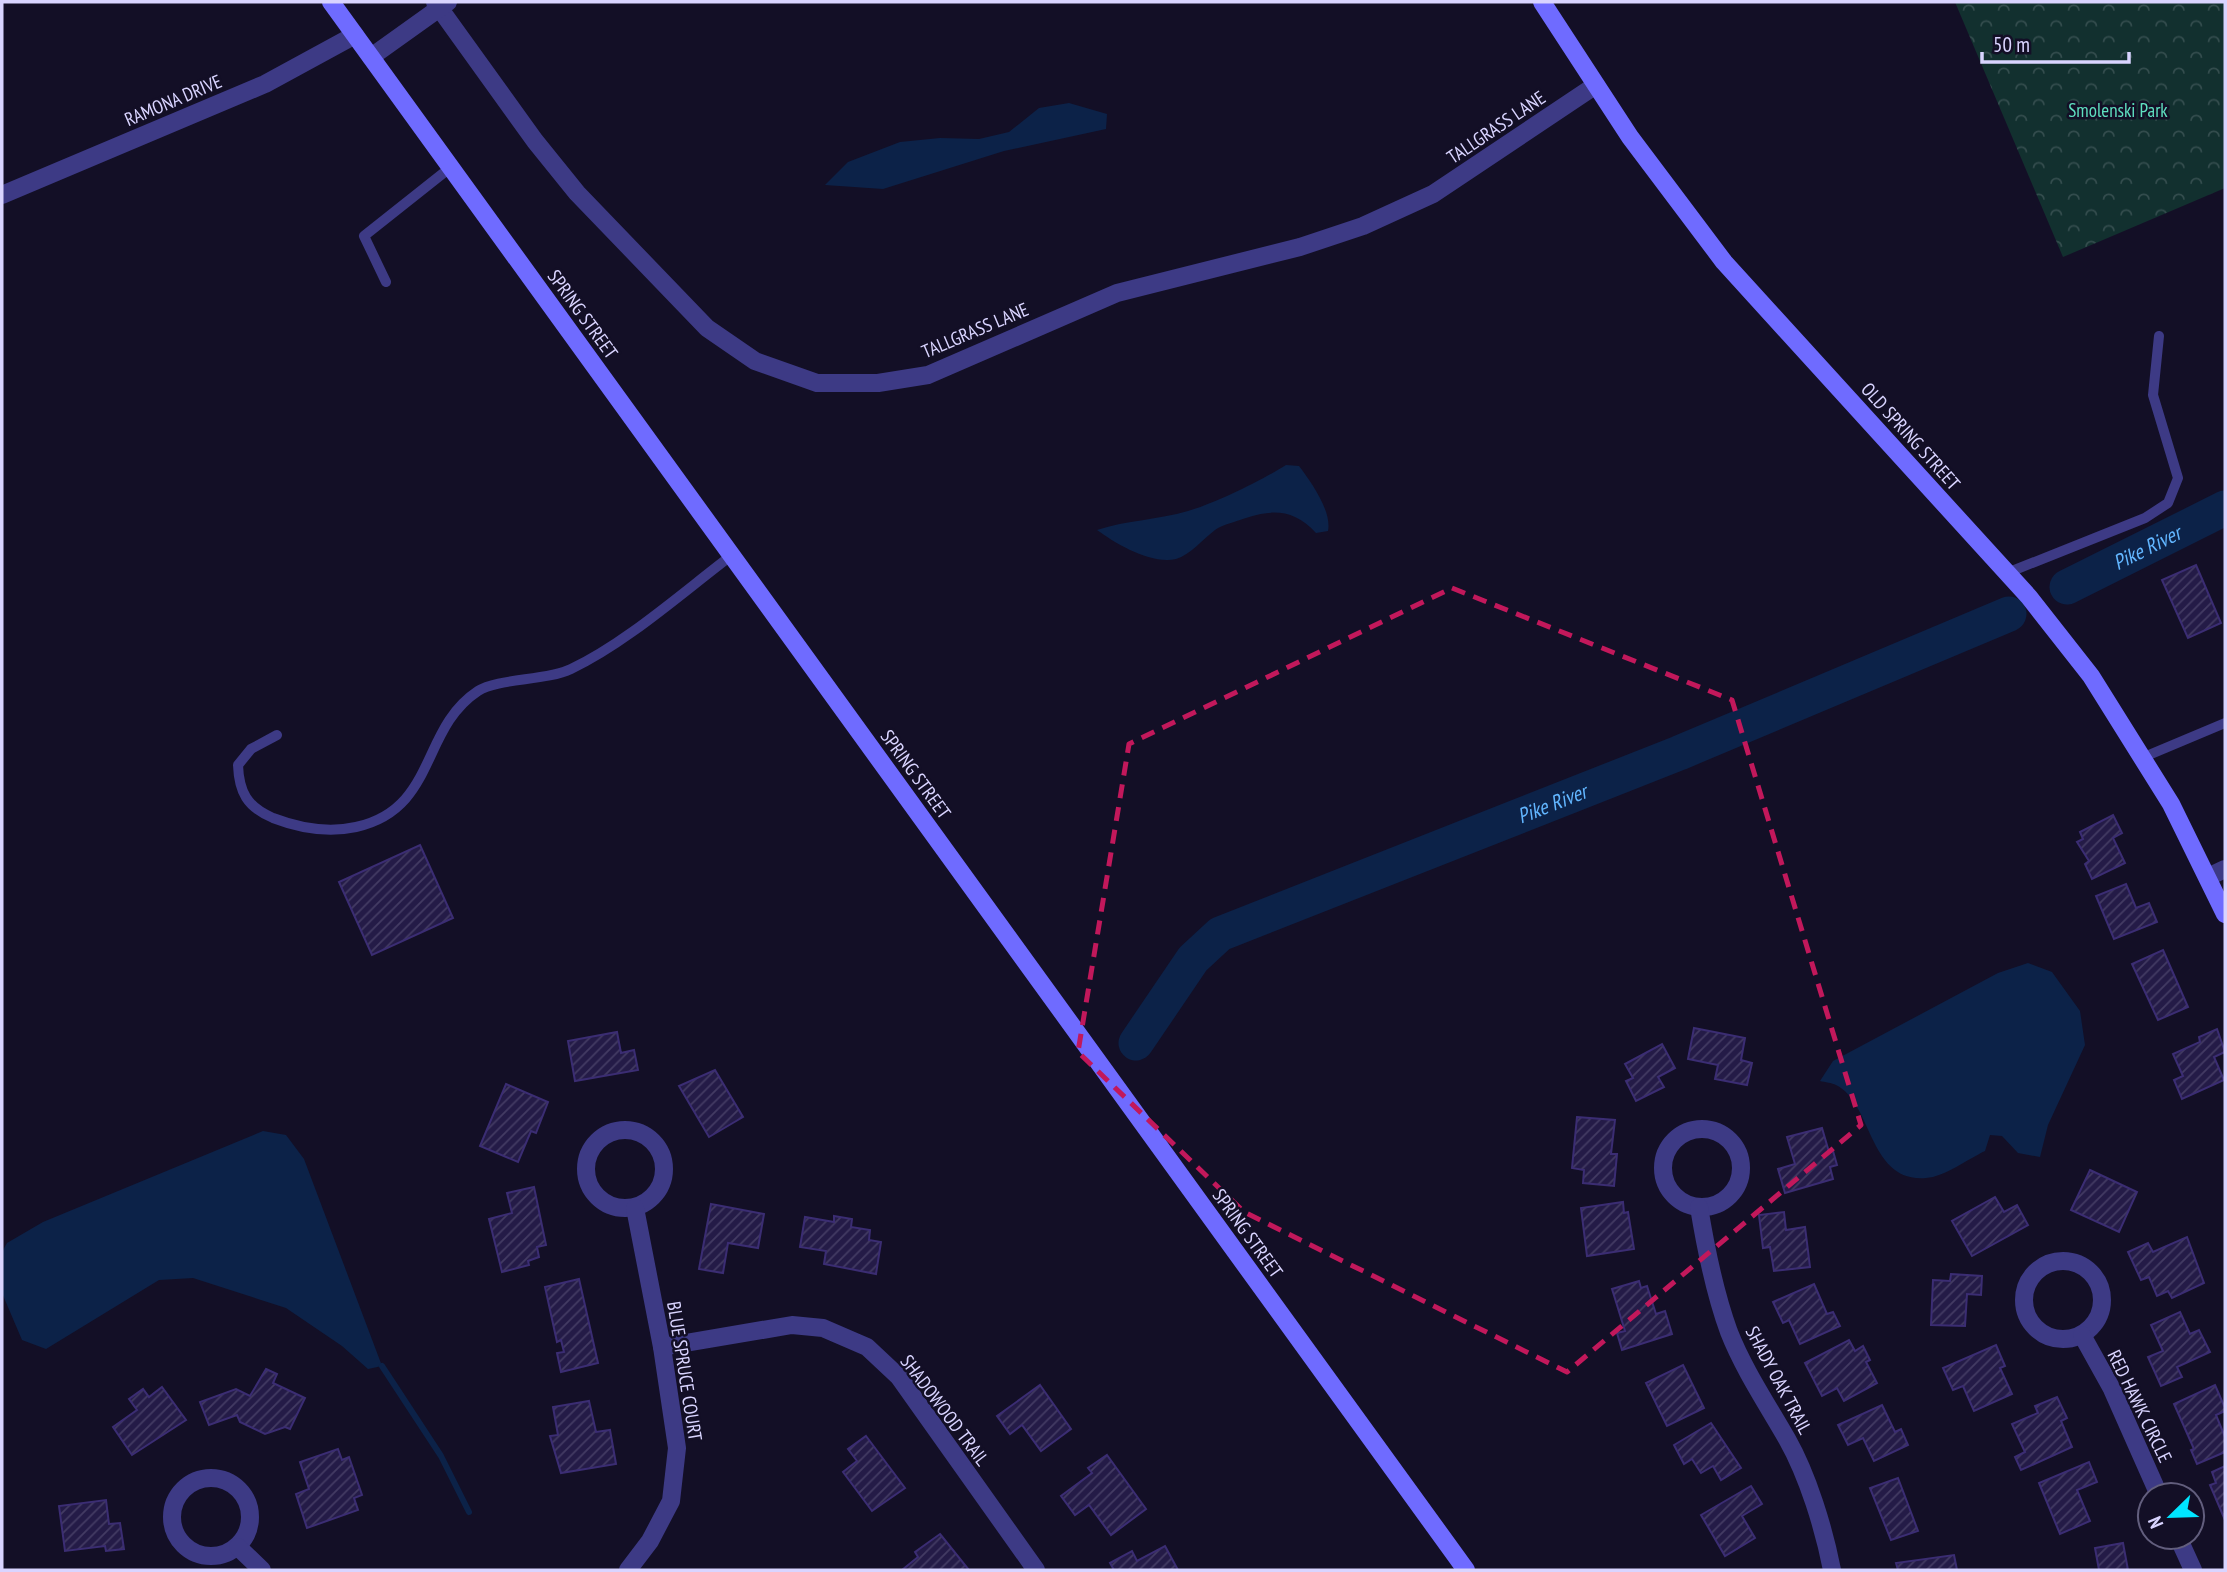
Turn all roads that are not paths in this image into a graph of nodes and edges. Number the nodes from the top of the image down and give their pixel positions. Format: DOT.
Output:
graph roads {
  1 [pos="331,2"];
  2 [pos="1542,2"];
  3 [pos="442,4"];
  4 [pos="355,35"];
  5 [pos="371,57"];
  6 [pos="1596,85"];
  7 [pos="451,167"];
  8 [pos="2,195"];
  9 [pos="386,282"];
  10 [pos="2159,336"];
  11 [pos="732,555"];
  12 [pos="2007,573"];
  13 [pos="2225,723"];
  14 [pos="277,735"];
  15 [pos="2144,757"];
  16 [pos="2225,869"];
  17 [pos="2208,877"];
  18 [pos="2225,914"];
  19 [pos="1699,1207"];
  20 [pos="635,1208"];
  21 [pos="2082,1335"];
  22 [pos="662,1347"];
  23 [pos="2154,1481"];
  24 [pos="238,1547"];
  25 [pos="2184,1551"];
  26 [pos="262,1570"];
  27 [pos="628,1570"];
  28 [pos="1036,1570"];
  29 [pos="1466,1570"];
  30 [pos="1832,1570"];
  31 [pos="2193,1570"];
  1 -- 4 [label="main road, SPRING STREET"];
  2 -- 6 [label="main road, OLD SPRING STREET"];
  3 -- 5 [label="street"];
  3 -- 6 [label="street, TALLGRASS LANE"];
  4 -- 5 [label="main road, SPRING STREET"];
  4 -- 8 [label="street, RAMONA DRIVE"];
  5 -- 7 [label="main road, SPRING STREET"];
  6 -- 12 [label="main road, OLD SPRING STREET"];
  7 -- 9 [label="lane"];
  7 -- 11 [label="main road, SPRING STREET"];
  10 -- 12 [label="lane"];
  11 -- 14 [label="lane"];
  11 -- 29 [label="main road, SPRING STREET"];
  12 -- 15 [label="main road, OLD SPRING STREET"];
  13 -- 15 [label="lane"];
  15 -- 17 [label="main road, OLD SPRING STREET"];
  16 -- 17 [label="street"];
  17 -- 18 [label="main road, OLD SPRING STREET"];
  19 -- 19 [label="street"];
  19 -- 30 [label="street, SHADY OAK TRAIL"];
  20 -- 20 [label="street"];
  20 -- 22 [label="street, BLUE SPRUCE COURT"];
  21 -- 21 [label="street"];
  21 -- 23 [label="street, RED HAWK CIRCLE"];
  22 -- 27 [label="street, BLUE SPRUCE COURT"];
  22 -- 28 [label="street, SHADOWOOD TRAIL"];
  24 -- 24 [label="street"];
  24 -- 26 [label="street"];
  25 -- 31 [label="street"];
}
